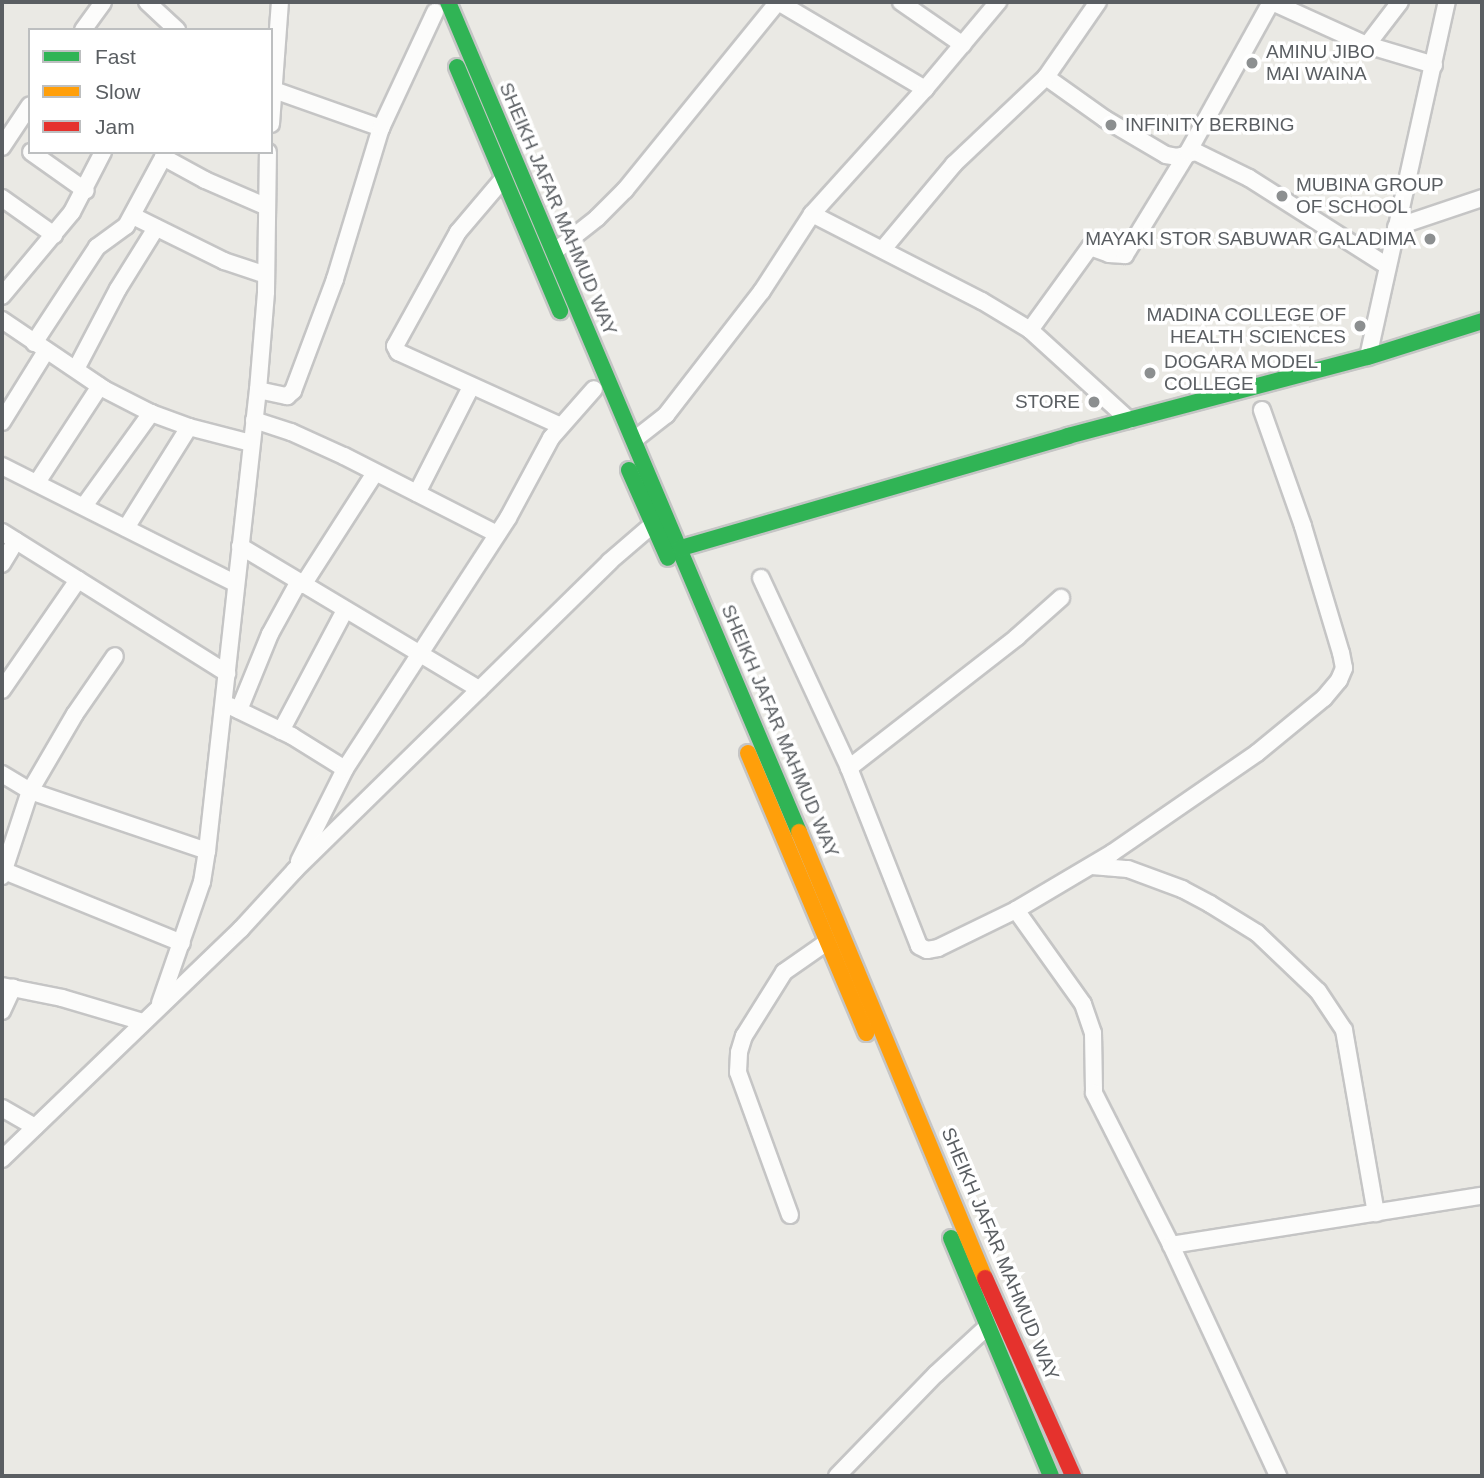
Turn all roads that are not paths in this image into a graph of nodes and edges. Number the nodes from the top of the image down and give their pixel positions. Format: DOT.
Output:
graph roads {
  1 [pos="103,2"];
  2 [pos="147,2"];
  3 [pos="280,2"];
  4 [pos="449,2"];
  5 [pos="901,2"];
  6 [pos="998,2"];
  7 [pos="1098,2"];
  8 [pos="1272,2"];
  9 [pos="1400,2"];
  10 [pos="1447,2"];
  11 [pos="433,7"];
  12 [pos="84,28"];
  13 [pos="175,28"];
  14 [pos="962,45"];
  15 [pos="1367,45"];
  16 [pos="1434,65"];
  17 [pos="1046,77"];
  18 [pos="925,89"];
  19 [pos="274,90"];
  20 [pos="28,109"];
  21 [pos="381,128"];
  22 [pos="5,142"];
  23 [pos="28,151"];
  24 [pos="1188,152"];
  25 [pos="33,154"];
  26 [pos="102,154"];
  27 [pos="268,154"];
  28 [pos="164,155"];
  29 [pos="503,179"];
  30 [pos="86,191"];
  31 [pos="2,198"];
  32 [pos="1482,198"];
  33 [pos="265,206"];
  34 [pos="812,214"];
  35 [pos="133,216"];
  36 [pos="1396,227"];
  37 [pos="156,228"];
  38 [pos="54,235"];
  39 [pos="883,249"];
  40 [pos="554,252"];
  41 [pos="1387,266"];
  42 [pos="266,275"];
  43 [pos="2,296"];
  44 [pos="2,320"];
  45 [pos="1482,321"];
  46 [pos="1030,330"];
  47 [pos="40,347"];
  48 [pos="1368,357"];
  49 [pos="76,369"];
  50 [pos="100,386"];
  51 [pos="471,387"];
  52 [pos="594,389"];
  53 [pos="258,390"];
  54 [pos="1262,410"];
  55 [pos="151,413"];
  56 [pos="254,420"];
  57 [pos="1129,420"];
  58 [pos="2,422"];
  59 [pos="561,426"];
  60 [pos="189,427"];
  61 [pos="634,440"];
  62 [pos="251,443"];
  63 [pos="2,466"];
  64 [pos="375,473"];
  65 [pos="37,481"];
  66 [pos="417,493"];
  67 [pos="84,506"];
  68 [pos="652,525"];
  69 [pos="126,528"];
  70 [pos="2,532"];
  71 [pos="497,534"];
  72 [pos="16,541"];
  73 [pos="240,546"];
  74 [pos="681,548"];
  75 [pos="2,564"];
  76 [pos="761,578"];
  77 [pos="78,580"];
  78 [pos="235,583"];
  79 [pos="301,584"];
  80 [pos="1061,598"];
  81 [pos="345,610"];
  82 [pos="418,653"];
  83 [pos="115,656"];
  84 [pos="227,673"];
  85 [pos="479,689"];
  86 [pos="2,690"];
  87 [pos="232,706"];
  88 [pos="281,731"];
  89 [pos="849,768"];
  90 [pos="345,769"];
  91 [pos="2,774"];
  92 [pos="30,791"];
  93 [pos="207,851"];
  94 [pos="1091,866"];
  95 [pos="295,870"];
  96 [pos="2,872"];
  97 [pos="1016,911"];
  98 [pos="827,942"];
  99 [pos="181,943"];
  100 [pos="7,987"];
  101 [pos="159,1006"];
  102 [pos="2,1011"];
  103 [pos="143,1022"];
  104 [pos="2,1108"];
  105 [pos="35,1127"];
  106 [pos="2,1159"];
  107 [pos="1482,1196"];
  108 [pos="1376,1213"];
  109 [pos="790,1215"];
  110 [pos="1171,1245"];
  111 [pos="987,1327"];
  112 [pos="837,1476"];
  113 [pos="1051,1476"];
  114 [pos="1073,1476"];
  115 [pos="1278,1476"];
  1 -- 12 [label="street"];
  2 -- 13 [label="street"];
  3 -- 19 [label="street"];
  4 -- 40 [label="main road, SHEIKH JAFAR MAHMUD WAY"];
  5 -- 14 [label="street"];
  6 -- 14 [label="street"];
  7 -- 17 [label="street"];
  8 -- 15 [label="street"];
  8 -- 24 [label="street"];
  9 -- 15 [label="street"];
  10 -- 16 [label="street"];
  11 -- 21 [label="street"];
  11 -- 29 [label="main road, SHEIKH JAFAR MAHMUD WAY"];
  14 -- 18 [label="street"];
  15 -- 16 [label="street"];
  16 -- 36 [label="street"];
  17 -- 24 [label="street"];
  17 -- 39 [label="street"];
  18 -- 34 [label="street"];
  18 -- 40 [label="street"];
  19 -- 21 [label="street"];
  20 -- 22 [label="street"];
  21 -- 53 [label="street"];
  22 -- 23 [label="street"];
  24 -- 41 [label="street"];
  24 -- 46 [label="street"];
  25 -- 30 [label="street"];
  26 -- 30 [label="street"];
  27 -- 33 [label="street"];
  28 -- 33 [label="street"];
  28 -- 35 [label="street"];
  29 -- 51 [label="street"];
  29 -- 52 [label="main road, SHEIKH JAFAR MAHMUD WAY"];
  30 -- 38 [label="street"];
  31 -- 38 [label="street"];
  32 -- 36 [label="street"];
  33 -- 42 [label="street"];
  34 -- 39 [label="street"];
  34 -- 61 [label="street"];
  35 -- 37 [label="street"];
  35 -- 47 [label="street"];
  36 -- 41 [label="street"];
  37 -- 42 [label="street"];
  37 -- 49 [label="street"];
  38 -- 43 [label="street"];
  39 -- 46 [label="street"];
  40 -- 61 [label="main road, SHEIKH JAFAR MAHMUD WAY"];
  41 -- 48 [label="street"];
  42 -- 53 [label="street"];
  44 -- 47 [label="street"];
  45 -- 48 [label="main road"];
  46 -- 57 [label="street"];
  47 -- 49 [label="street"];
  47 -- 58 [label="street"];
  48 -- 57 [label="main road"];
  49 -- 50 [label="street"];
  50 -- 55 [label="street"];
  50 -- 65 [label="street"];
  51 -- 59 [label="street"];
  51 -- 66 [label="street"];
  52 -- 59 [label="street"];
  52 -- 68 [label="main road, SHEIKH JAFAR MAHMUD WAY"];
  53 -- 56 [label="street"];
  54 -- 94 [label="street"];
  55 -- 60 [label="street"];
  55 -- 67 [label="street"];
  56 -- 62 [label="street"];
  56 -- 64 [label="street"];
  57 -- 74 [label="main road"];
  59 -- 71 [label="street"];
  60 -- 62 [label="street"];
  60 -- 69 [label="street"];
  61 -- 74 [label="main road, SHEIKH JAFAR MAHMUD WAY"];
  62 -- 73 [label="street"];
  63 -- 65 [label="street"];
  64 -- 66 [label="street"];
  64 -- 79 [label="street"];
  65 -- 67 [label="street"];
  66 -- 71 [label="street"];
  67 -- 69 [label="street"];
  68 -- 85 [label="street"];
  68 -- 98 [label="main road, SHEIKH JAFAR MAHMUD WAY"];
  69 -- 78 [label="street"];
  70 -- 72 [label="street"];
  71 -- 82 [label="street"];
  72 -- 75 [label="street"];
  72 -- 77 [label="street"];
  73 -- 78 [label="street"];
  73 -- 79 [label="street"];
  74 -- 114 [label="main road, SHEIKH JAFAR MAHMUD WAY"];
  76 -- 89 [label="street"];
  77 -- 84 [label="street"];
  77 -- 86 [label="street"];
  78 -- 84 [label="street"];
  79 -- 81 [label="street"];
  79 -- 87 [label="street"];
  80 -- 89 [label="street"];
  81 -- 82 [label="street"];
  81 -- 88 [label="street"];
  82 -- 85 [label="street"];
  82 -- 90 [label="street"];
  83 -- 92 [label="street"];
  84 -- 87 [label="street"];
  85 -- 95 [label="street"];
  87 -- 88 [label="street"];
  87 -- 93 [label="street"];
  88 -- 90 [label="street"];
  89 -- 97 [label="street"];
  90 -- 95 [label="street"];
  91 -- 92 [label="street"];
  92 -- 93 [label="street"];
  92 -- 96 [label="street"];
  93 -- 99 [label="street"];
  94 -- 97 [label="street"];
  94 -- 108 [label="street"];
  95 -- 101 [label="street"];
  96 -- 99 [label="street"];
  97 -- 110 [label="street"];
  98 -- 109 [label="street"];
  98 -- 111 [label="main road, SHEIKH JAFAR MAHMUD WAY"];
  99 -- 101 [label="street"];
  100 -- 102 [label="street"];
  100 -- 103 [label="street"];
  101 -- 103 [label="street"];
  103 -- 105 [label="street"];
  104 -- 105 [label="street"];
  105 -- 106 [label="street"];
  107 -- 108 [label="street"];
  108 -- 110 [label="street"];
  110 -- 115 [label="street"];
  111 -- 112 [label="street"];
  111 -- 113 [label="main road, SHEIKH JAFAR MAHMUD WAY"];
}
